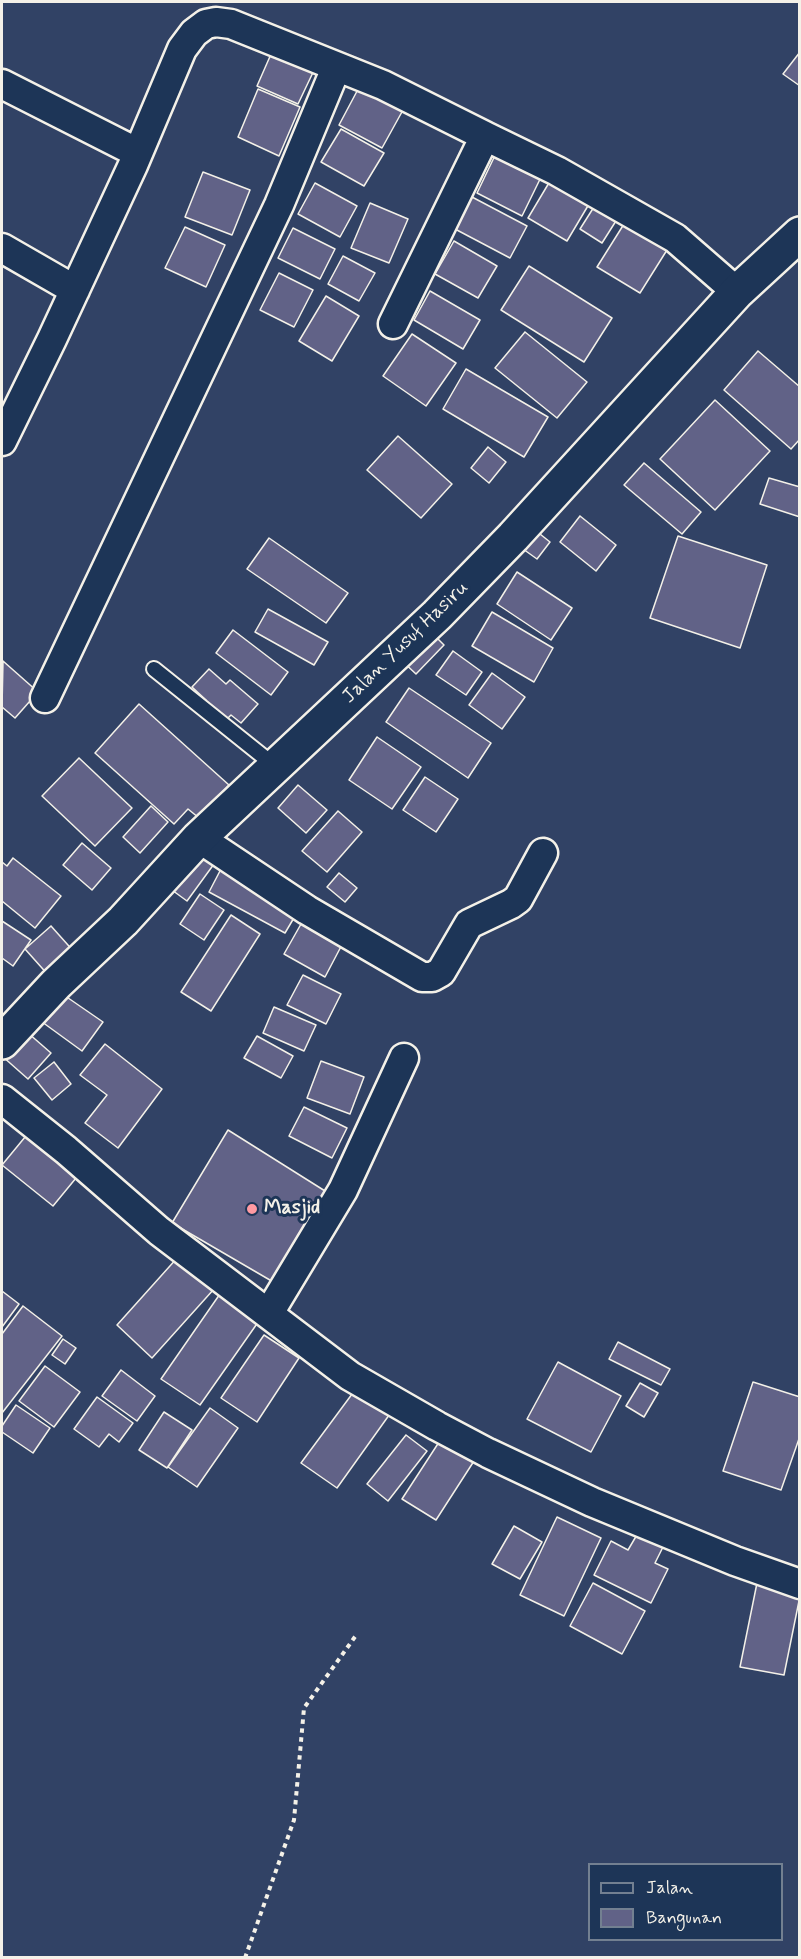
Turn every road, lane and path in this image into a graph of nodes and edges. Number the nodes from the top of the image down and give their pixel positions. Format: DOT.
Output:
graph roads {
  1 [pos="336,68"];
  2 [pos="2,84"];
  3 [pos="485,136"];
  4 [pos="138,153"];
  5 [pos="800,234"];
  6 [pos="2,248"];
  7 [pos="75,290"];
  8 [pos="737,292"];
  9 [pos="393,324"];
  10 [pos="2,441"];
  11 [pos="154,669"];
  12 [pos="45,698"];
  13 [pos="275,766"];
  14 [pos="199,838"];
  15 [pos="543,853"];
  16 [pos="2,1042"];
  17 [pos="404,1058"];
  18 [pos="2,1099"];
  19 [pos="269,1313"];
  20 [pos="800,1584"];
  21 [pos="357,1634"];
  22 [pos="245,1958"];
  1 -- 3 [label="street"];
  1 -- 4 [label="street"];
  1 -- 12 [label="street"];
  2 -- 4 [label="street"];
  3 -- 8 [label="street"];
  3 -- 9 [label="street"];
  4 -- 7 [label="street"];
  5 -- 8 [label="main road, Jalan Yusuf Hasiru"];
  6 -- 7 [label="street"];
  7 -- 10 [label="street"];
  8 -- 13 [label="main road, Jalan Yusuf Hasiru"];
  11 -- 13 [label="lane"];
  13 -- 14 [label="main road, Jalan Yusuf Hasiru"];
  14 -- 15 [label="street"];
  14 -- 16 [label="main road, Jalan Yusuf Hasiru"];
  17 -- 19 [label="street"];
  18 -- 19 [label="street"];
  19 -- 20 [label="street"];
  21 -- 22 [label="path"];
}
